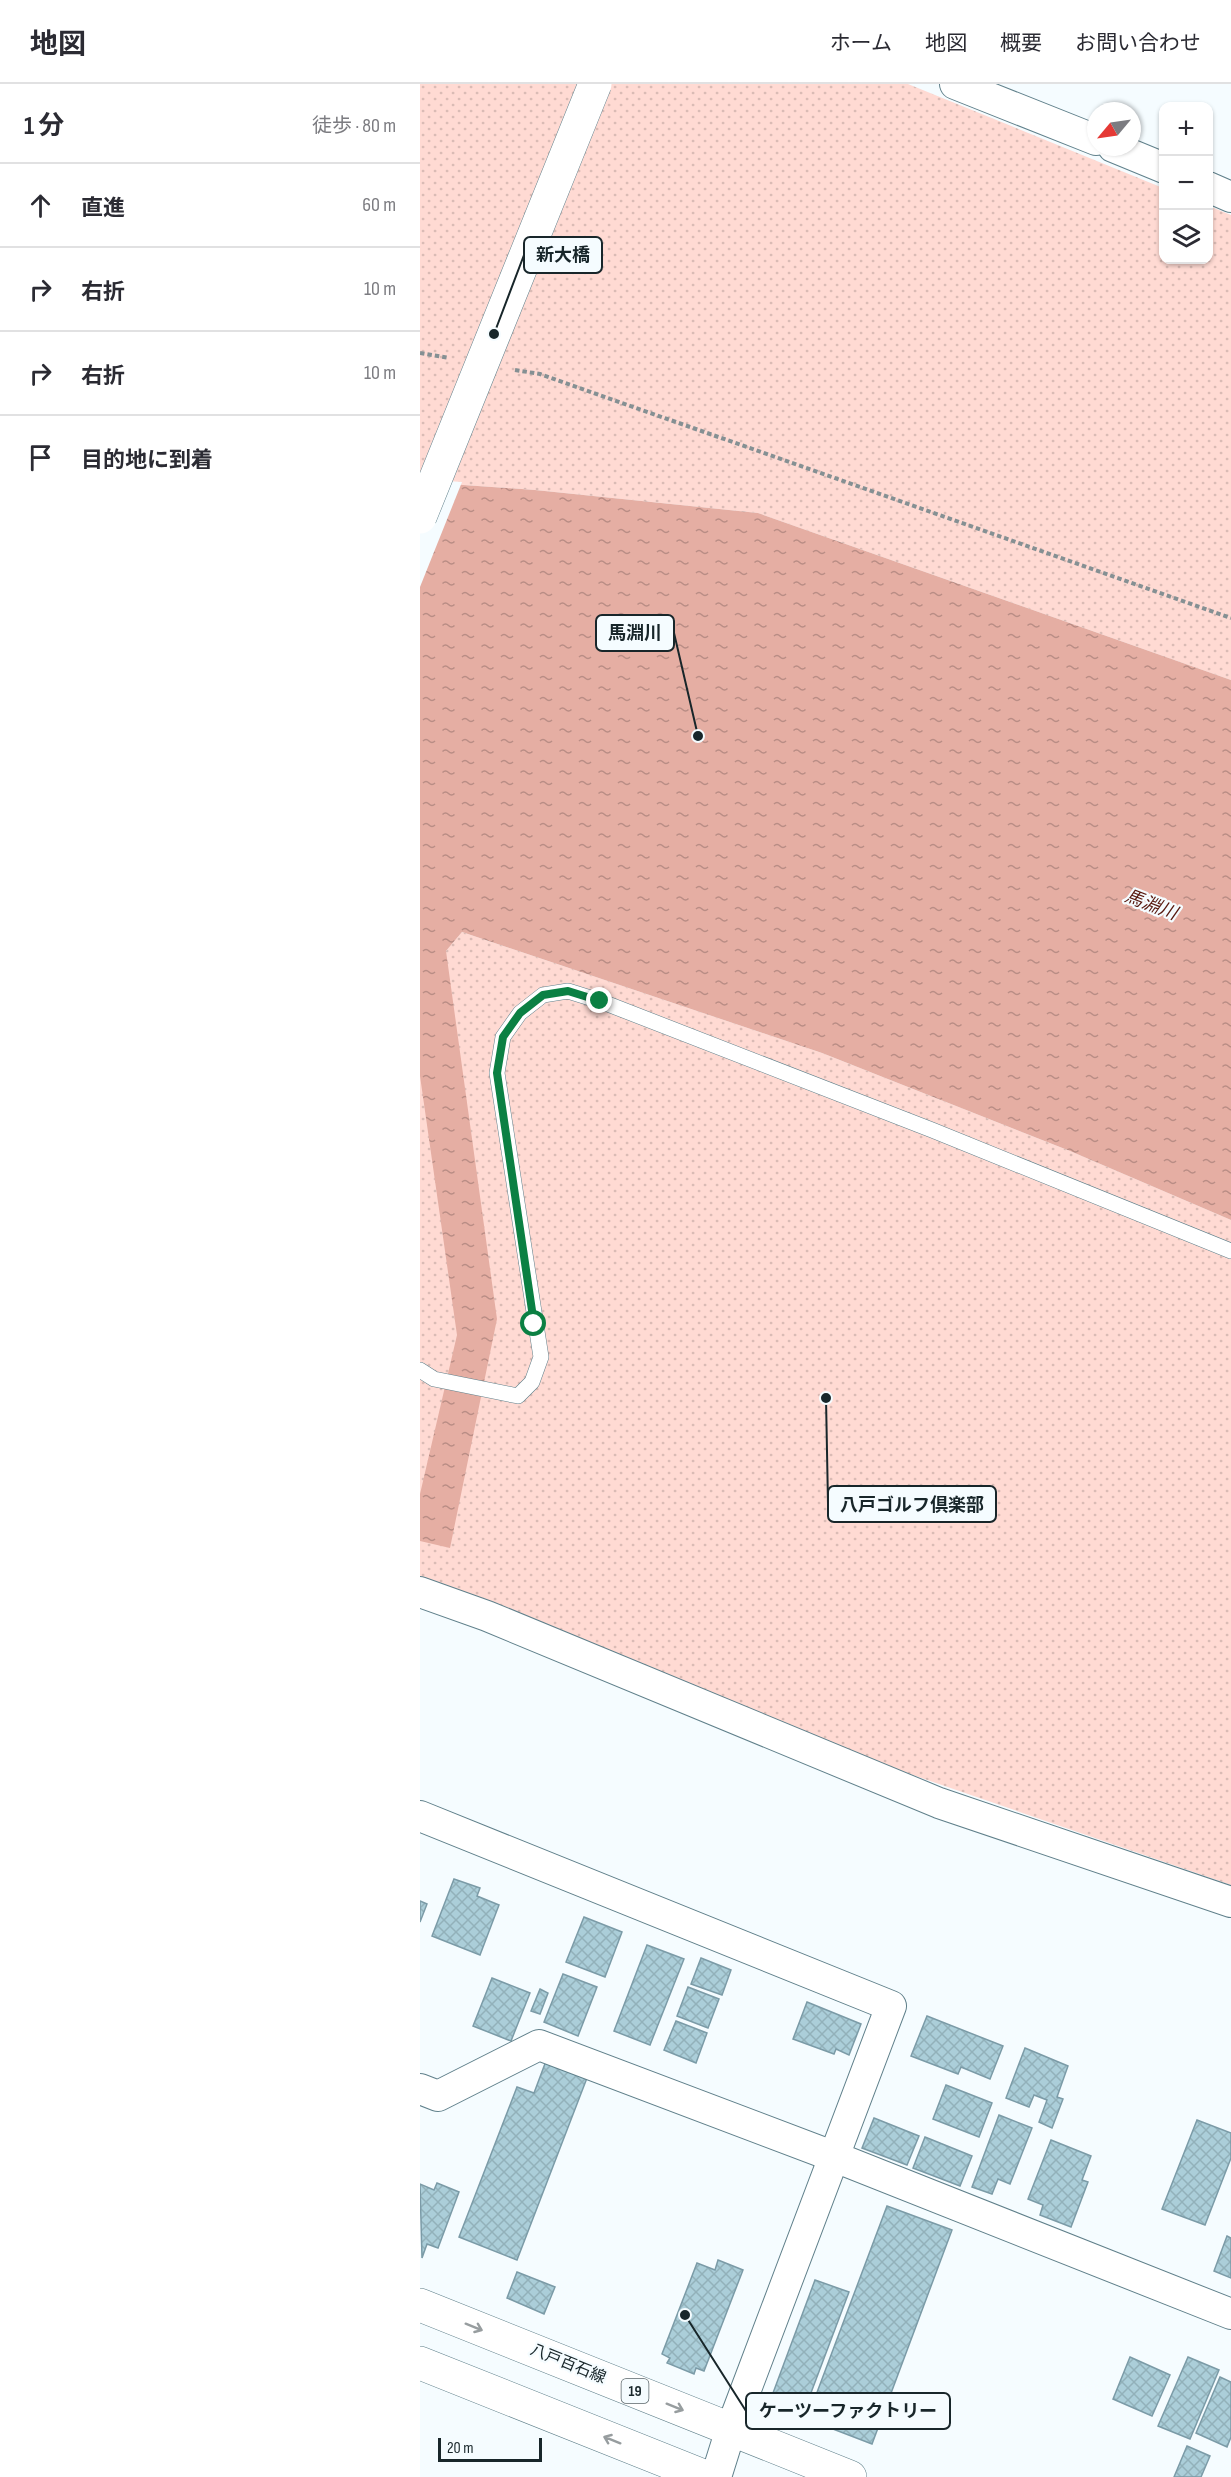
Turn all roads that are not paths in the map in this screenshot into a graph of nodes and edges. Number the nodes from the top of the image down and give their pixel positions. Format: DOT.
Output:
graph roads {
  1 [pos="594,84"];
  2 [pos="955,84"];
  3 [pos="1087,136"];
  4 [pos="1135,156"];
  5 [pos="1159,166"];
  6 [pos="1213,189"];
  7 [pos="1231,197"];
  8 [pos="420,517"];
  9 [pos="1231,1251"];
  10 [pos="420,1370"];
  11 [pos="420,1592"];
  12 [pos="420,1816"];
  13 [pos="1231,1902"];
  14 [pos="420,2089"];
  15 [pos="835,2157"];
  16 [pos="420,2305"];
  17 [pos="1231,2314"];
  18 [pos="420,2364"];
  19 [pos="731,2429"];
  20 [pos="706,2477"];
  21 [pos="716,2477"];
  22 [pos="850,2477"];
  1 -- 8 [label="main road, bridge"];
  2 -- 3 [label="street"];
  4 -- 5 [label="street"];
  6 -- 7 [label="street"];
  9 -- 10 [label="lane"];
  11 -- 13 [label="street"];
  12 -- 15 [label="street"];
  14 -- 15 [label="street"];
  15 -- 17 [label="street"];
  15 -- 19 [label="street"];
  16 -- 19 [label="main road, 八戸百石線 / 19, one-way"];
  20 -- 18 [label="main road, one-way"];
  19 -- 21 [label="street"];
  19 -- 22 [label="main road, 八戸百石線 / 19"];
}
